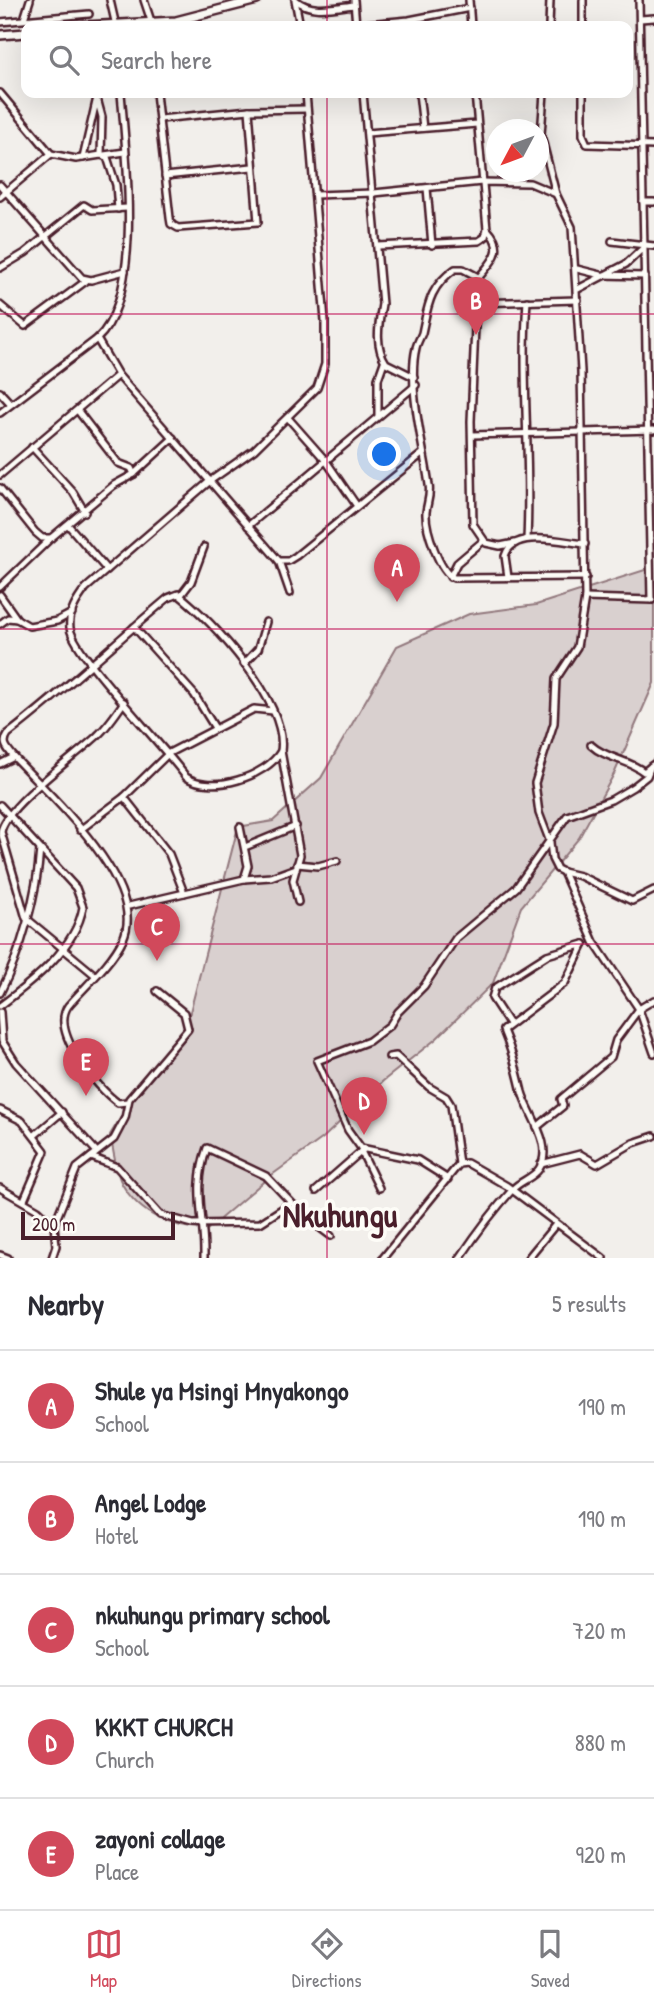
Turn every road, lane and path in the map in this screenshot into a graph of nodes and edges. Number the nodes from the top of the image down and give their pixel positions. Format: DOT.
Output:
graph roads {
  1 [pos="110,0"];
  2 [pos="144,0"];
  3 [pos="257,0"];
  4 [pos="296,0"];
  5 [pos="469,0"];
  6 [pos="550,0"];
  7 [pos="583,0"];
  8 [pos="639,0"];
  9 [pos="354,2"];
  10 [pos="29,3"];
  11 [pos="470,8"];
  12 [pos="89,14"];
  13 [pos="654,18"];
  14 [pos="24,19"];
  15 [pos="40,19"];
  16 [pos="640,19"];
  17 [pos="115,21"];
  18 [pos="152,21"];
  19 [pos="176,21"];
  20 [pos="299,21"];
  21 [pos="356,21"];
  22 [pos="417,21"];
  23 [pos="471,21"];
  24 [pos="549,21"];
  25 [pos="583,21"];
  26 [pos="0,22"];
  27 [pos="21,33"];
  28 [pos="0,35"];
  29 [pos="0,93"];
  30 [pos="98,98"];
  31 [pos="121,98"];
  32 [pos="157,98"];
  33 [pos="306,98"];
  34 [pos="364,98"];
  35 [pos="419,98"];
  36 [pos="475,98"];
  37 [pos="544,98"];
  38 [pos="583,98"];
  39 [pos="98,102"];
  40 [pos="307,109"];
  41 [pos="249,110"];
  42 [pos="160,119"];
  43 [pos="477,124"];
  44 [pos="423,128"];
  45 [pos="367,133"];
  46 [pos="642,146"];
  47 [pos="654,146"];
  48 [pos="125,152"];
  49 [pos="51,154"];
  50 [pos="103,155"];
  51 [pos="83,158"];
  52 [pos="252,167"];
  53 [pos="165,176"];
  54 [pos="482,182"];
  55 [pos="0,185"];
  56 [pos="427,188"];
  57 [pos="6,192"];
  58 [pos="374,193"];
  59 [pos="556,194"];
  60 [pos="315,195"];
  61 [pos="0,197"];
  62 [pos="643,202"];
  63 [pos="654,202"];
  64 [pos="127,208"];
  65 [pos="118,209"];
  66 [pos="487,229"];
  67 [pos="45,236"];
  68 [pos="612,241"];
  69 [pos="432,245"];
  70 [pos="378,246"];
  71 [pos="654,246"];
  72 [pos="643,247"];
  73 [pos="0,268"];
  74 [pos="577,269"];
  75 [pos="125,271"];
  76 [pos="601,275"];
  77 [pos="645,276"];
  78 [pos="478,277"];
  79 [pos="86,281"];
  80 [pos="578,289"];
  81 [pos="578,300"];
  82 [pos="527,301"];
  83 [pos="475,303"];
  84 [pos="0,304"];
  85 [pos="651,320"];
  86 [pos="96,339"];
  87 [pos="384,362"];
  88 [pos="118,375"];
  89 [pos="651,376"];
  90 [pos="414,377"];
  91 [pos="416,385"];
  92 [pos="0,392"];
  93 [pos="11,404"];
  94 [pos="78,411"];
  95 [pos="0,413"];
  96 [pos="378,416"];
  97 [pos="289,419"];
  98 [pos="583,430"];
  99 [pos="652,430"];
  100 [pos="527,433"];
  101 [pos="472,435"];
  102 [pos="173,438"];
  103 [pos="32,447"];
  104 [pos="422,454"];
  105 [pos="326,461"];
  106 [pos="134,474"];
  107 [pos="0,475"];
  108 [pos="210,481"];
  109 [pos="0,488"];
  110 [pos="652,488"];
  111 [pos="357,506"];
  112 [pos="85,512"];
  113 [pos="69,526"];
  114 [pos="248,526"];
  115 [pos="51,538"];
  116 [pos="527,539"];
  117 [pos="483,541"];
  118 [pos="515,543"];
  119 [pos="584,544"];
  120 [pos="652,545"];
  121 [pos="204,547"];
  122 [pos="279,561"];
  123 [pos="107,569"];
  124 [pos="450,577"];
  125 [pos="508,577"];
  126 [pos="586,577"];
  127 [pos="0,587"];
  128 [pos="290,593"];
  129 [pos="0,594"];
  130 [pos="180,595"];
  131 [pos="585,598"];
  132 [pos="652,600"];
  133 [pos="72,612"];
  134 [pos="18,619"];
  135 [pos="57,621"];
  136 [pos="266,622"];
  137 [pos="0,624"];
  138 [pos="70,625"];
  139 [pos="134,627"];
  140 [pos="92,664"];
  141 [pos="244,664"];
  142 [pos="124,702"];
  143 [pos="273,711"];
  144 [pos="215,728"];
  145 [pos="591,745"];
  146 [pos="281,751"];
  147 [pos="169,753"];
  148 [pos="15,757"];
  149 [pos="0,764"];
  150 [pos="652,765"];
  151 [pos="41,786"];
  152 [pos="124,797"];
  153 [pos="0,805"];
  154 [pos="8,817"];
  155 [pos="296,826"];
  156 [pos="240,827"];
  157 [pos="80,830"];
  158 [pos="1,833"];
  159 [pos="550,842"];
  160 [pos="245,847"];
  161 [pos="40,849"];
  162 [pos="337,861"];
  163 [pos="297,866"];
  164 [pos="563,872"];
  165 [pos="244,879"];
  166 [pos="654,890"];
  167 [pos="184,893"];
  168 [pos="298,902"];
  169 [pos="128,906"];
  170 [pos="26,918"];
  171 [pos="594,942"];
  172 [pos="584,944"];
  173 [pos="63,947"];
  174 [pos="96,975"];
  175 [pos="157,991"];
  176 [pos="0,993"];
  177 [pos="654,1000"];
  178 [pos="0,1006"];
  179 [pos="639,1009"];
  180 [pos="0,1012"];
  181 [pos="509,1024"];
  182 [pos="654,1054"];
  183 [pos="389,1057"];
  184 [pos="127,1102"];
  185 [pos="0,1110"];
  186 [pos="62,1112"];
  187 [pos="537,1127"];
  188 [pos="35,1135"];
  189 [pos="654,1136"];
  190 [pos="363,1150"];
  191 [pos="97,1152"];
  192 [pos="91,1157"];
  193 [pos="459,1164"];
  194 [pos="541,1164"];
  195 [pos="448,1178"];
  196 [pos="0,1188"];
  197 [pos="379,1188"];
  198 [pos="512,1190"];
  199 [pos="316,1191"];
  200 [pos="24,1200"];
  201 [pos="291,1203"];
  202 [pos="200,1224"];
  203 [pos="556,1224"];
  204 [pos="54,1225"];
  205 [pos="331,1236"];
  206 [pos="0,1255"];
  207 [pos="8,1258"];
  208 [pos="52,1258"];
  209 [pos="204,1258"];
  210 [pos="383,1258"];
  211 [pos="460,1258"];
  212 [pos="528,1258"];
  213 [pos="603,1258"];
  1 -- 17 [label="street"];
  2 -- 18 [label="street"];
  3 -- 19 [label="street"];
  4 -- 9 [label="street"];
  4 -- 20 [label="street"];
  5 -- 11 [label="street"];
  6 -- 24 [label="street"];
  7 -- 25 [label="street"];
  8 -- 16 [label="street"];
  9 -- 21 [label="street"];
  10 -- 14 [label="street"];
  10 -- 15 [label="street"];
  11 -- 22 [label="street"];
  11 -- 23 [label="street"];
  12 -- 15 [label="street"];
  13 -- 16 [label="street"];
  14 -- 15 [label="street"];
  14 -- 26 [label="street"];
  16 -- 46 [label="street"];
  27 -- 28 [label="street"];
  29 -- 49 [label="street"];
  30 -- 39 [label="street"];
  31 -- 48 [label="street"];
  32 -- 42 [label="street"];
  33 -- 40 [label="street"];
  34 -- 45 [label="street"];
  35 -- 44 [label="street"];
  36 -- 43 [label="street"];
  37 -- 59 [label="street"];
  38 -- 46 [label="street"];
  39 -- 50 [label="street"];
  39 -- 51 [label="street"];
  40 -- 41 [label="street"];
  40 -- 60 [label="street"];
  41 -- 42 [label="street"];
  41 -- 52 [label="street"];
  42 -- 53 [label="street"];
  43 -- 44 [label="street"];
  43 -- 54 [label="street"];
  44 -- 45 [label="street"];
  45 -- 58 [label="street"];
  46 -- 47 [label="street"];
  46 -- 62 [label="street"];
  48 -- 50 [label="street"];
  48 -- 64 [label="street"];
  49 -- 51 [label="street"];
  49 -- 57 [label="street"];
  50 -- 51 [label="street"];
  50 -- 65 [label="street"];
  52 -- 53 [label="street"];
  52 -- 53 [label="street"];
  54 -- 56 [label="street"];
  54 -- 59 [label="street"];
  54 -- 66 [label="street"];
  55 -- 57 [label="street"];
  56 -- 58 [label="street"];
  56 -- 69 [label="street"];
  57 -- 61 [label="street"];
  57 -- 67 [label="street"];
  58 -- 60 [label="street"];
  58 -- 70 [label="street"];
  59 -- 74 [label="street"];
  60 -- 97 [label="street"];
  62 -- 63 [label="street"];
  62 -- 72 [label="street"];
  64 -- 65 [label="street"];
  64 -- 75 [label="street"];
  65 -- 67 [label="street"];
  66 -- 69 [label="street"];
  66 -- 78 [label="street"];
  67 -- 73 [label="street"];
  67 -- 79 [label="street"];
  68 -- 72 [label="street"];
  69 -- 70 [label="street"];
  70 -- 87 [label="street"];
  71 -- 72 [label="street"];
  72 -- 76 [label="street"];
  72 -- 77 [label="street"];
  74 -- 76 [label="street"];
  74 -- 80 [label="street"];
  75 -- 79 [label="street"];
  75 -- 86 [label="street"];
  76 -- 77 [label="street"];
  76 -- 80 [label="street"];
  77 -- 85 [label="street"];
  78 -- 83 [label="street"];
  78 -- 90 [label="street"];
  79 -- 84 [label="street"];
  80 -- 81 [label="street"];
  81 -- 82 [label="street"];
  81 -- 98 [label="street"];
  82 -- 83 [label="street"];
  82 -- 100 [label="street"];
  83 -- 101 [label="street"];
  85 -- 89 [label="street"];
  86 -- 88 [label="street"];
  86 -- 93 [label="street"];
  87 -- 90 [label="street"];
  87 -- 96 [label="street"];
  88 -- 94 [label="street"];
  88 -- 102 [label="street"];
  89 -- 99 [label="street"];
  90 -- 91 [label="street"];
  91 -- 96 [label="street"];
  91 -- 104 [label="street"];
  92 -- 93 [label="street"];
  93 -- 95 [label="street"];
  94 -- 103 [label="street"];
  94 -- 106 [label="street"];
  96 -- 105 [label="street"];
  97 -- 105 [label="street"];
  97 -- 108 [label="street"];
  98 -- 99 [label="street"];
  98 -- 100 [label="street"];
  98 -- 119 [label="street"];
  99 -- 110 [label="street"];
  100 -- 101 [label="street"];
  100 -- 116 [label="street"];
  101 -- 117 [label="street"];
  102 -- 106 [label="street"];
  102 -- 108 [label="street"];
  103 -- 107 [label="street"];
  103 -- 112 [label="street"];
  104 -- 111 [label="street"];
  104 -- 124 [label="street"];
  105 -- 111 [label="street"];
  105 -- 114 [label="street"];
  106 -- 112 [label="street"];
  108 -- 114 [label="street"];
  108 -- 123 [label="street"];
  109 -- 115 [label="street"];
  110 -- 120 [label="street"];
  111 -- 122 [label="street"];
  112 -- 113 [label="street"];
  113 -- 115 [label="street"];
  113 -- 123 [label="street"];
  114 -- 122 [label="street"];
  115 -- 127 [label="street"];
  116 -- 118 [label="street"];
  116 -- 119 [label="street"];
  117 -- 118 [label="street"];
  117 -- 124 [label="street"];
  118 -- 125 [label="street"];
  119 -- 126 [label="street"];
  120 -- 132 [label="street"];
  121 -- 130 [label="street"];
  122 -- 128 [label="street"];
  123 -- 133 [label="street"];
  124 -- 125 [label="street"];
  125 -- 126 [label="street"];
  126 -- 131 [label="street"];
  129 -- 134 [label="street"];
  130 -- 139 [label="street"];
  130 -- 141 [label="street"];
  131 -- 132 [label="street"];
  131 -- 159 [label="street"];
  133 -- 135 [label="street"];
  133 -- 138 [label="street"];
  134 -- 135 [label="street"];
  134 -- 137 [label="street"];
  135 -- 138 [label="street"];
  136 -- 141 [label="street"];
  138 -- 140 [label="street"];
  139 -- 140 [label="street"];
  139 -- 144 [label="street"];
  140 -- 142 [label="street"];
  140 -- 148 [label="street"];
  141 -- 143 [label="street"];
  142 -- 147 [label="street"];
  142 -- 151 [label="street"];
  143 -- 144 [label="street"];
  143 -- 146 [label="street"];
  144 -- 147 [label="street"];
  145 -- 150 [label="street"];
  146 -- 147 [label="street"];
  146 -- 155 [label="street"];
  147 -- 152 [label="street"];
  148 -- 149 [label="street"];
  148 -- 151 [label="street"];
  150 -- 159 [label="street"];
  151 -- 154 [label="street"];
  151 -- 157 [label="street"];
  152 -- 157 [label="street"];
  152 -- 167 [label="street"];
  153 -- 154 [label="street"];
  154 -- 158 [label="street"];
  154 -- 161 [label="street"];
  155 -- 160 [label="street"];
  155 -- 163 [label="street"];
  156 -- 160 [label="street"];
  157 -- 169 [label="street"];
  158 -- 170 [label="street"];
  159 -- 164 [label="street"];
  159 -- 190 [label="street"];
  160 -- 165 [label="street"];
  161 -- 170 [label="street"];
  161 -- 173 [label="street"];
  162 -- 163 [label="street"];
  163 -- 165 [label="street"];
  163 -- 168 [label="street"];
  164 -- 166 [label="street"];
  164 -- 171 [label="street"];
  165 -- 167 [label="street"];
  167 -- 169 [label="street"];
  169 -- 174 [label="street"];
  170 -- 173 [label="street"];
  170 -- 176 [label="street"];
  171 -- 172 [label="street"];
  171 -- 179 [label="street"];
  172 -- 181 [label="street"];
  172 -- 181 [label="street"];
  173 -- 174 [label="street"];
  173 -- 178 [label="street"];
  174 -- 184 [label="street"];
  175 -- 184 [label="street"];
  177 -- 179 [label="street"];
  179 -- 182 [label="street"];
  179 -- 187 [label="street"];
  180 -- 186 [label="street"];
  181 -- 187 [label="street"];
  183 -- 193 [label="street"];
  184 -- 191 [label="street"];
  185 -- 188 [label="street"];
  186 -- 188 [label="street"];
  186 -- 191 [label="street"];
  187 -- 194 [label="street"];
  188 -- 200 [label="street"];
  189 -- 194 [label="street"];
  190 -- 195 [label="street"];
  190 -- 197 [label="street"];
  190 -- 199 [label="street"];
  191 -- 192 [label="street"];
  192 -- 202 [label="street"];
  192 -- 204 [label="street"];
  193 -- 195 [label="street"];
  193 -- 198 [label="street"];
  194 -- 198 [label="street"];
  195 -- 210 [label="street"];
  196 -- 200 [label="street"];
  198 -- 203 [label="street"];
  198 -- 211 [label="street"];
  200 -- 204 [label="street"];
  201 -- 202 [label="street"];
  201 -- 202 [label="street"];
  201 -- 205 [label="street"];
  202 -- 209 [label="street"];
  203 -- 212 [label="street"];
  203 -- 213 [label="street"];
  204 -- 208 [label="street"];
  206 -- 207 [label="street"];
}
